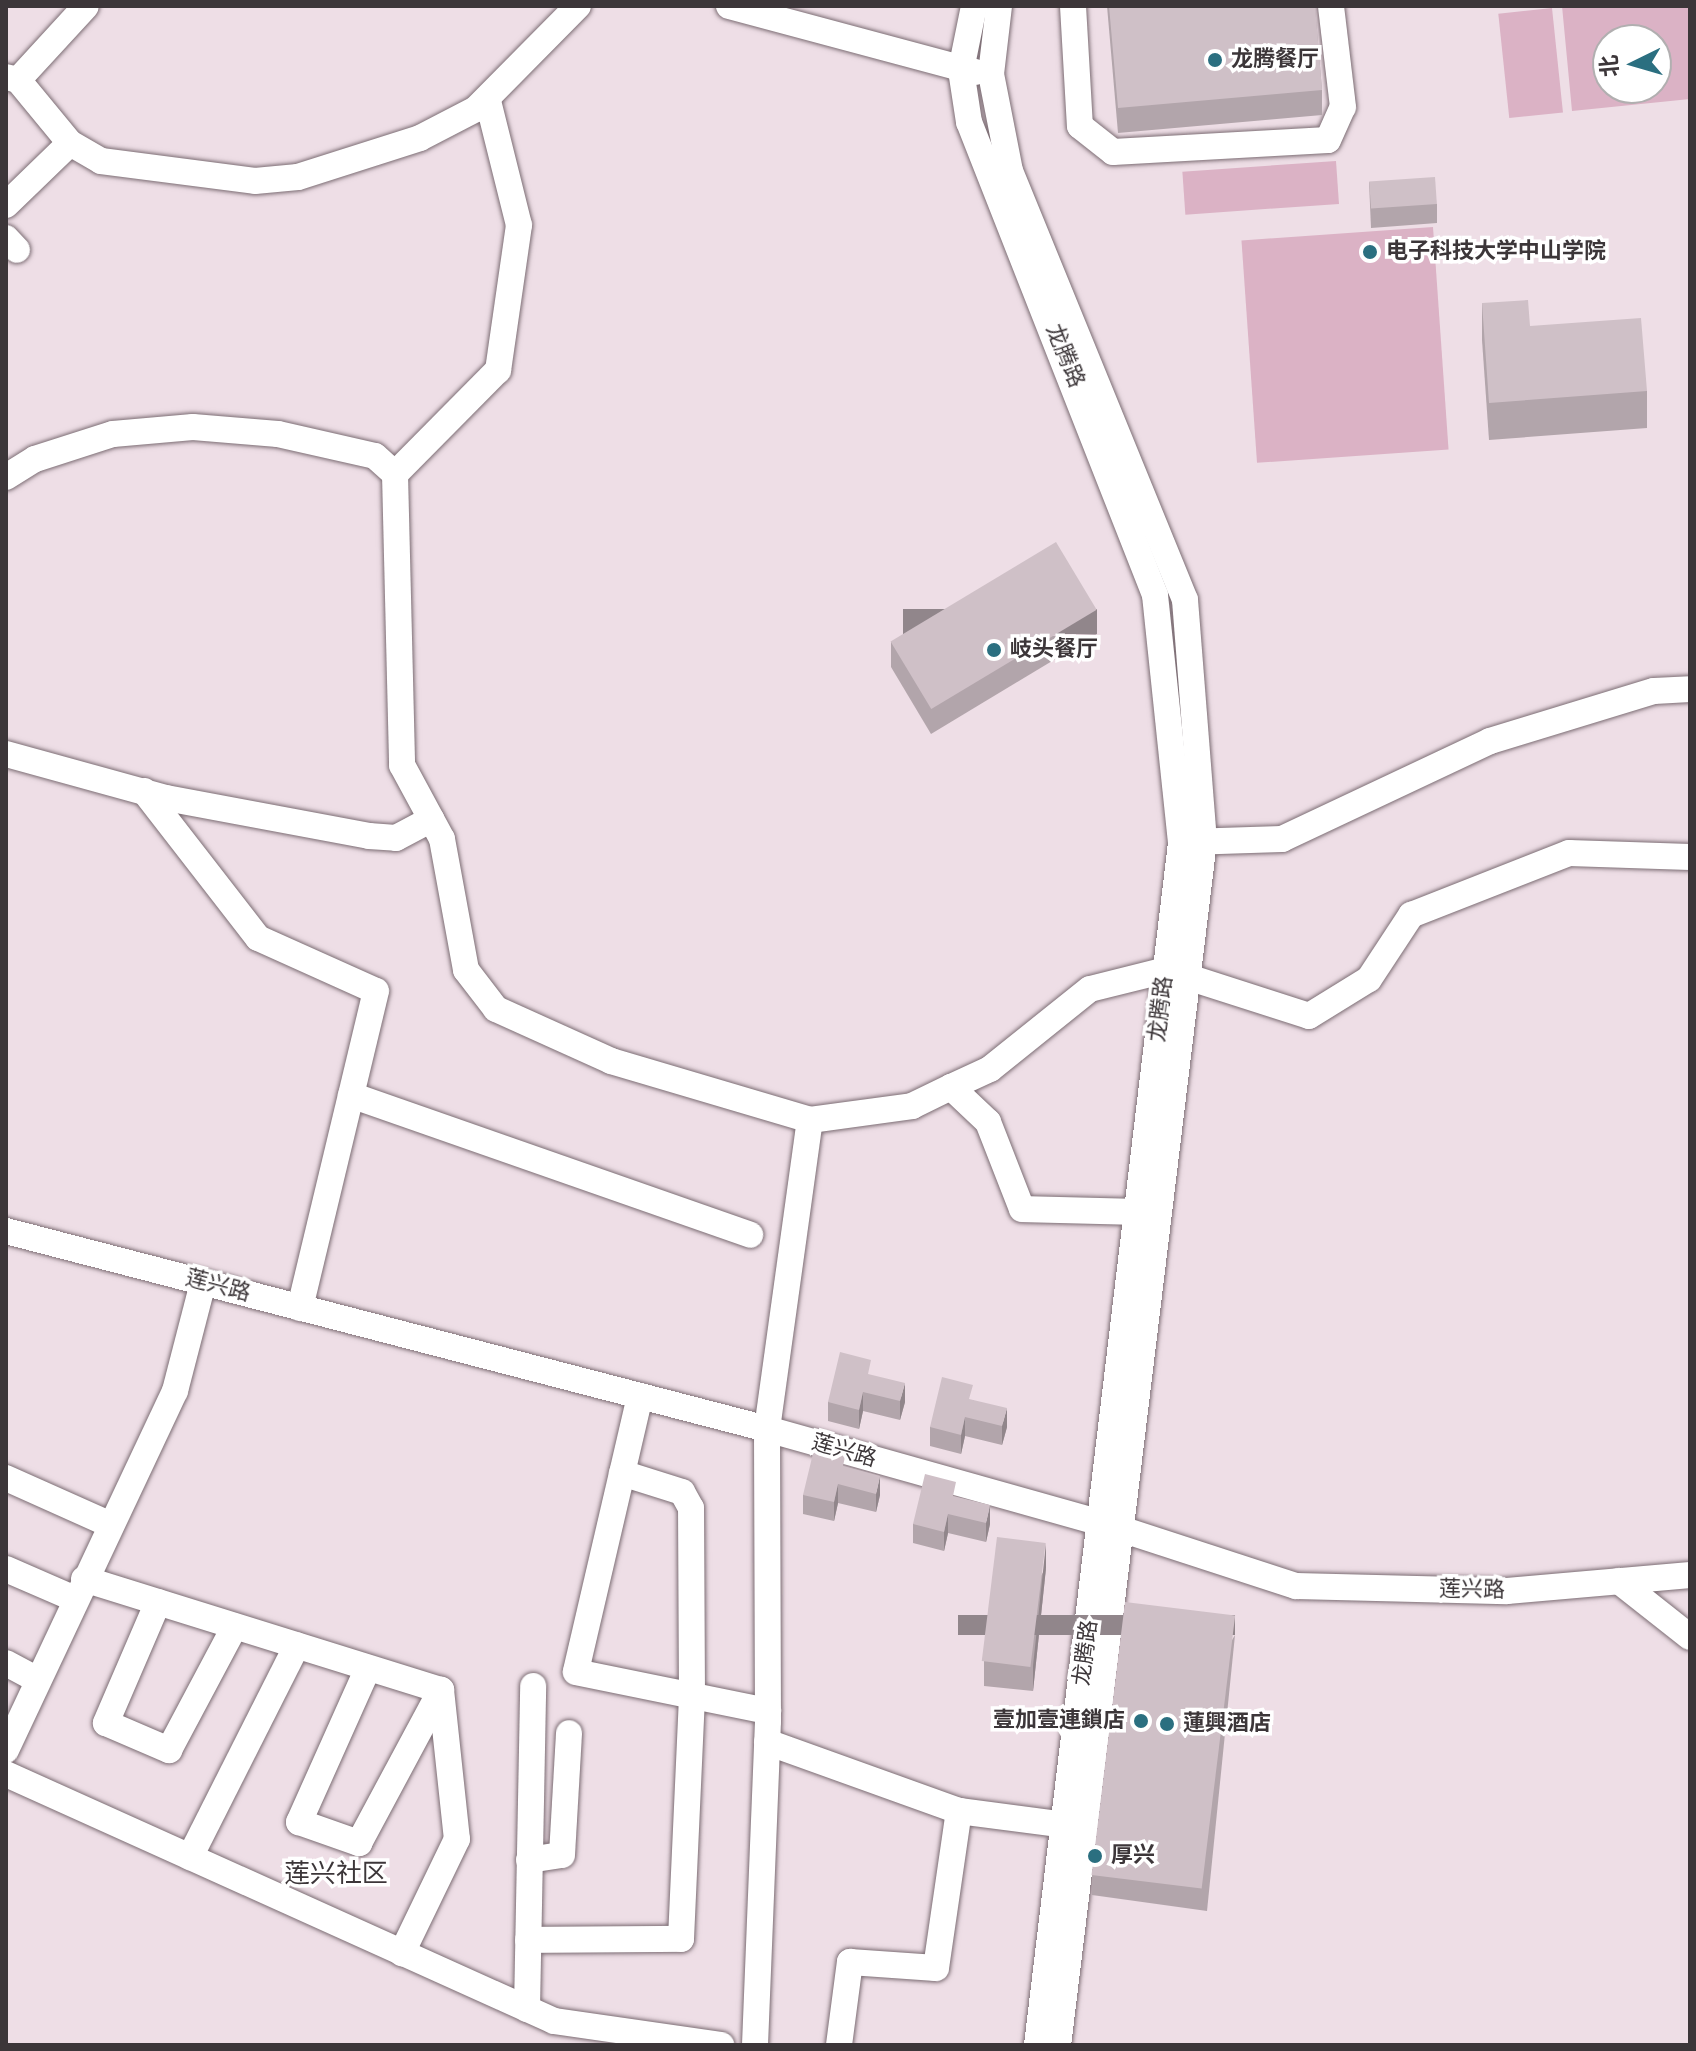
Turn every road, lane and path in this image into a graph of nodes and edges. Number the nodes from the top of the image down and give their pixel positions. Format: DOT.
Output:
graph roads {
  1 [pos="86,6"];
  2 [pos="578,6"];
  3 [pos="729,6"];
  4 [pos="974,6"];
  5 [pos="999,6"];
  6 [pos="1073,6"];
  7 [pos="1331,6"];
  8 [pos="961,70"];
  9 [pos="991,74"];
  10 [pos="12,78"];
  11 [pos="488,101"];
  12 [pos="70,143"];
  13 [pos="6,205"];
  14 [pos="395,474"];
  15 [pos="6,477"];
  16 [pos="1690,689"];
  17 [pos="6,754"];
  18 [pos="144,791"];
  19 [pos="431,819"];
  20 [pos="1192,842"];
  21 [pos="1690,857"];
  22 [pos="1177,973"];
  23 [pos="951,1087"];
  24 [pos="351,1095"];
  25 [pos="810,1120"];
  26 [pos="1137,1212"];
  27 [pos="6,1231"];
  28 [pos="750,1235"];
  29 [pos="203,1283"];
  30 [pos="300,1308"];
  31 [pos="640,1396"];
  32 [pos="767,1429"];
  33 [pos="622,1473"];
  34 [pos="6,1478"];
  35 [pos="109,1524"];
  36 [pos="1112,1526"];
  37 [pos="7,1573"];
  38 [pos="1690,1575"];
  39 [pos="1619,1581"];
  40 [pos="79,1589"];
  41 [pos="158,1602"];
  42 [pos="235,1626"];
  43 [pos="1690,1637"];
  44 [pos="297,1645"];
  45 [pos="6,1663"];
  46 [pos="368,1668"];
  47 [pos="38,1680"];
  48 [pos="533,1686"];
  49 [pos="441,1690"];
  50 [pos="692,1696"];
  51 [pos="768,1711"];
  52 [pos="569,1733"];
  53 [pos="767,1742"];
  54 [pos="6,1750"];
  55 [pos="6,1774"];
  56 [pos="959,1811"];
  57 [pos="1065,1825"];
  58 [pos="190,1857"];
  59 [pos="529,1860"];
  60 [pos="528,1940"];
  61 [pos="402,1953"];
  62 [pos="527,2009"];
  63 [pos="721,2045"];
  64 [pos="755,2045"];
  65 [pos="839,2045"];
  66 [pos="1037,2045"];
  67 [pos="1058,2045"];
  1 -- 10 [label="street"];
  2 -- 11 [label="street"];
  3 -- 8 [label="street"];
  4 -- 8 [label="street, 龙腾路"];
  5 -- 9 [label="street, 龙腾路"];
  6 -- 7 [label="street"];
  8 -- 9 [label="street"];
  8 -- 20 [label="street, 龙腾路"];
  9 -- 20 [label="street, 龙腾路"];
  10 -- 12 [label="street"];
  11 -- 12 [label="street"];
  11 -- 14 [label="street"];
  12 -- 13 [label="street"];
  14 -- 15 [label="street"];
  14 -- 19 [label="street"];
  16 -- 20 [label="street"];
  17 -- 18 [label="street"];
  18 -- 19 [label="street"];
  18 -- 24 [label="street"];
  19 -- 25 [label="street"];
  20 -- 22 [label="street, 龙腾路"];
  21 -- 22 [label="street"];
  22 -- 23 [label="street"];
  22 -- 26 [label="street, 龙腾路"];
  22 -- 36 [label="street, 龙腾路"];
  23 -- 25 [label="street"];
  23 -- 26 [label="street"];
  24 -- 28 [label="street"];
  24 -- 30 [label="street"];
  25 -- 32 [label="street"];
  26 -- 36 [label="street, 龙腾路"];
  27 -- 29 [label="street, 莲兴路"];
  29 -- 30 [label="street, 莲兴路"];
  29 -- 35 [label="street"];
  30 -- 31 [label="street, 莲兴路"];
  31 -- 32 [label="street, 莲兴路"];
  31 -- 33 [label="street"];
  32 -- 36 [label="street, 莲兴路"];
  32 -- 51 [label="street"];
  33 -- 50 [label="street"];
  33 -- 50 [label="street"];
  34 -- 35 [label="street"];
  35 -- 40 [label="street"];
  36 -- 39 [label="street, 莲兴路"];
  36 -- 57 [label="street, 龙腾路"];
  36 -- 67 [label="street, 龙腾路"];
  37 -- 40 [label="street"];
  38 -- 39 [label="street, 莲兴路"];
  39 -- 43 [label="street"];
  40 -- 41 [label="street"];
  40 -- 47 [label="street"];
  41 -- 42 [label="street"];
  41 -- 42 [label="street"];
  42 -- 44 [label="street"];
  44 -- 46 [label="street"];
  44 -- 58 [label="street"];
  45 -- 47 [label="street"];
  46 -- 49 [label="street"];
  46 -- 49 [label="street"];
  47 -- 54 [label="street"];
  48 -- 59 [label="street"];
  49 -- 61 [label="street"];
  50 -- 51 [label="street"];
  50 -- 60 [label="street"];
  51 -- 53 [label="street"];
  52 -- 59 [label="street"];
  53 -- 56 [label="street"];
  53 -- 64 [label="street"];
  55 -- 58 [label="street"];
  56 -- 57 [label="street"];
  56 -- 65 [label="street"];
  57 -- 66 [label="street, 龙腾路"];
  58 -- 61 [label="street"];
  59 -- 60 [label="street"];
  60 -- 62 [label="street"];
  61 -- 62 [label="street"];
  62 -- 63 [label="street"];
}
